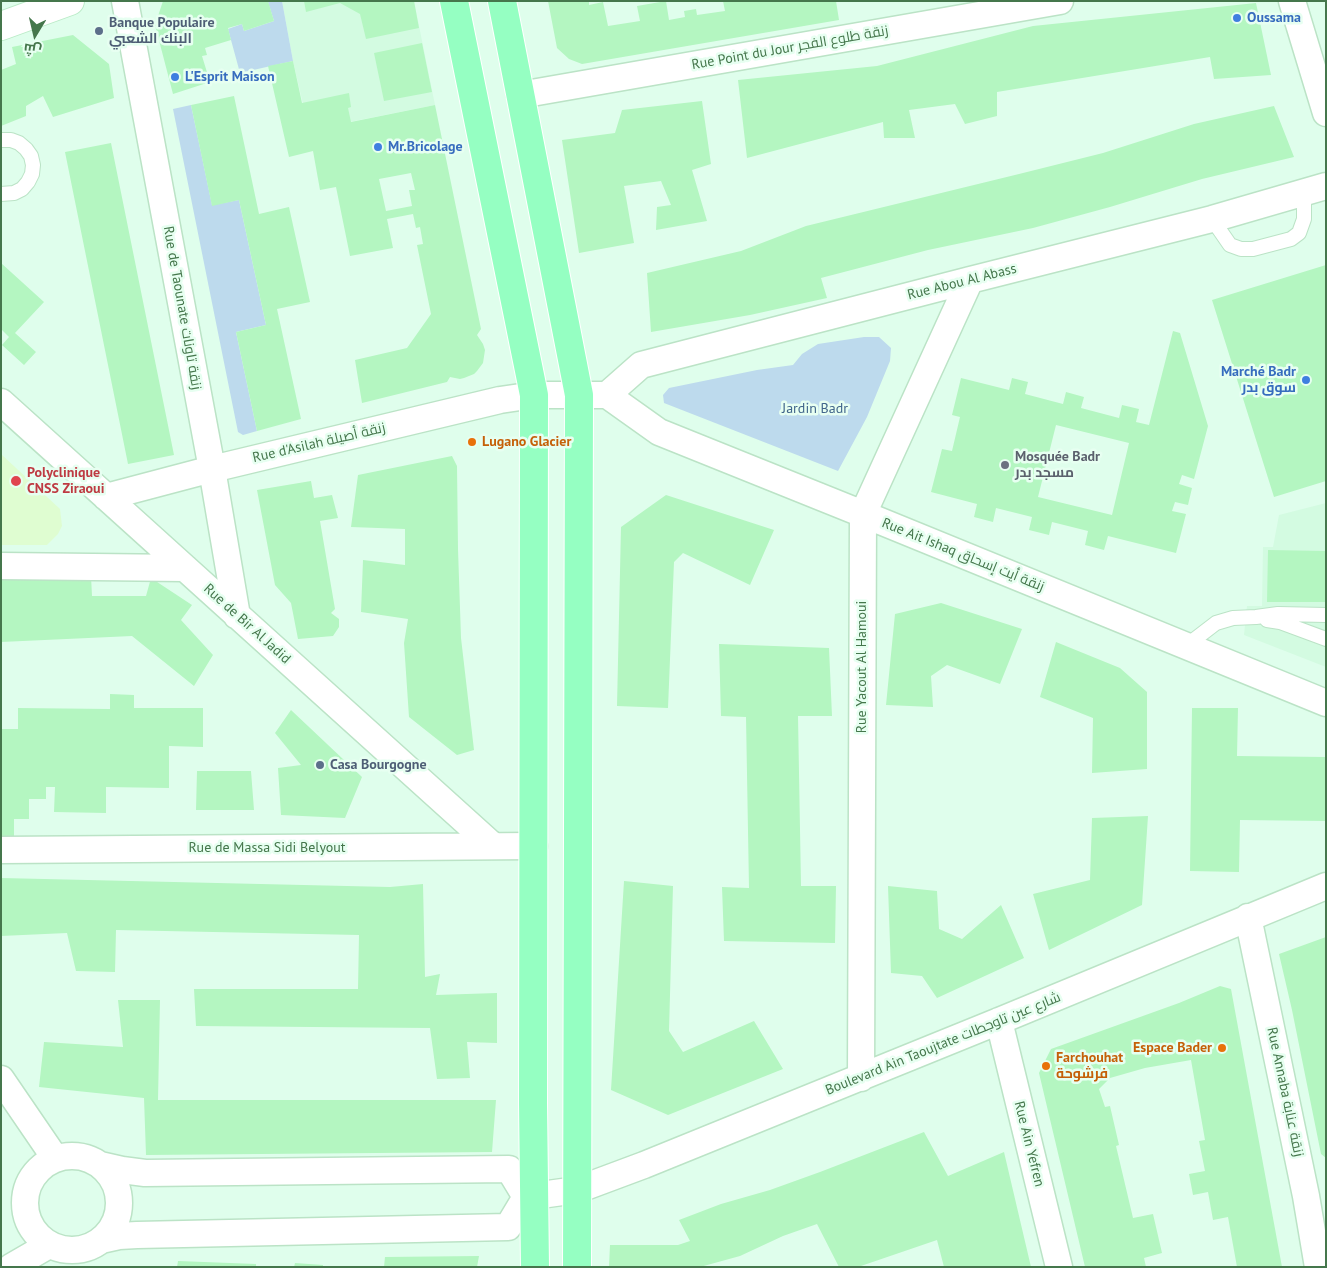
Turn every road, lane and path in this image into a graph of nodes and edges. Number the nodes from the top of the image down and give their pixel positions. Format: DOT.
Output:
graph roads {
  1 [pos="70,1"];
  2 [pos="126,1"];
  3 [pos="454,1"];
  4 [pos="502,1"];
  5 [pos="1060,1"];
  6 [pos="1292,1"];
  7 [pos="1,26"];
  8 [pos="520,95"];
  9 [pos="1326,113"];
  10 [pos="1,140"];
  11 [pos="1315,190"];
  12 [pos="1,194"];
  13 [pos="1212,220"];
  14 [pos="970,280"];
  15 [pos="534,394"];
  16 [pos="579,394"];
  17 [pos="607,395"];
  18 [pos="1,402"];
  19 [pos="212,469"];
  20 [pos="106,497"];
  21 [pos="863,514"];
  22 [pos="1,566"];
  23 [pos="185,568"];
  24 [pos="1326,615"];
  25 [pos="237,616"];
  26 [pos="1256,617"];
  27 [pos="1326,639"];
  28 [pos="1186,646"];
  29 [pos="1326,703"];
  30 [pos="493,846"];
  31 [pos="534,846"];
  32 [pos="1,850"];
  33 [pos="1326,886"];
  34 [pos="1248,917"];
  35 [pos="999,1021"];
  36 [pos="861,1078"];
  37 [pos="1,1079"];
  38 [pos="55,1158"];
  39 [pos="100,1165"];
  40 [pos="1316,1193"];
  41 [pos="549,1194"];
  42 [pos="101,1240"];
  43 [pos="49,1244"];
  44 [pos="11,1267"];
  45 [pos="535,1267"];
  46 [pos="577,1267"];
  47 [pos="1059,1267"];
  48 [pos="1318,1267"];
  1 -- 7 [label="main road"];
  2 -- 19 [label="street, Rue de Taounate زنقة تاونات"];
  3 -- 15 [label="main road"];
  4 -- 8 [label="main road"];
  5 -- 8 [label="street, Rue Point du Jour زنقة طلوع الفجر"];
  6 -- 9 [label="street"];
  8 -- 16 [label="main road"];
  10 -- 12 [label="lane"];
  11 -- 13 [label="street, Rue Abou Al Abass"];
  11 -- 13 [label="lane"];
  13 -- 14 [label="street, Rue Abou Al Abass"];
  14 -- 17 [label="street, Rue Abou Al Abass"];
  14 -- 21 [label="street, Rue Yacout Al Hamoui"];
  15 -- 16 [label="street, Rue d'Asilah زنقة أصيلة"];
  15 -- 19 [label="street, Rue d'Asilah زنقة أصيلة"];
  15 -- 31 [label="main road"];
  16 -- 17 [label="street, Rue d'Asilah زنقة أصيلة"];
  16 -- 41 [label="main road"];
  17 -- 21 [label="street, Rue Ait Ishaq زنقة أيت إسحاق"];
  18 -- 20 [label="street, Rue de Bir Al Jadid"];
  19 -- 20 [label="street, Rue d'Asilah زنقة أصيلة"];
  19 -- 25 [label="street, Rue de Taounate زنقة تاونات"];
  20 -- 23 [label="street, Rue de Bir Al Jadid"];
  21 -- 28 [label="street, Rue Ait Ishaq زنقة أيت إسحاق"];
  21 -- 36 [label="street, Rue Yacout Al Hamoui"];
  22 -- 23 [label="street"];
  23 -- 25 [label="street, Rue de Bir Al Jadid"];
  24 -- 26 [label="lane"];
  25 -- 30 [label="street, Rue de Bir Al Jadid"];
  26 -- 27 [label="lane"];
  26 -- 28 [label="lane"];
  28 -- 29 [label="street, Rue Ait Ishaq زنقة أيت إسحاق"];
  30 -- 31 [label="street, Rue de Massa Sidi Belyout"];
  30 -- 32 [label="street, Rue de Massa Sidi Belyout"];
  31 -- 41 [label="main road"];
  33 -- 34 [label="street, Boulevard Ain Taoujtate شارع عين تاوجطات"];
  34 -- 35 [label="street, Boulevard Ain Taoujtate شارع عين تاوجطات"];
  34 -- 40 [label="street, Rue Annaba زنقة عنابة"];
  35 -- 36 [label="street, Boulevard Ain Taoujtate شارع عين تاوجطات"];
  35 -- 47 [label="street, Rue Ain Yefren"];
  36 -- 41 [label="street, Boulevard Ain Taoujtate شارع عين تاوجطات"];
  37 -- 38 [label="street"];
  38 -- 39 [label="street"];
  38 -- 43 [label="street"];
  39 -- 41 [label="street"];
  39 -- 42 [label="street"];
  40 -- 48 [label="street, Rue Annaba زنقة عنابة"];
  41 -- 42 [label="street"];
  41 -- 45 [label="main road"];
  41 -- 46 [label="main road"];
  42 -- 43 [label="street"];
  43 -- 44 [label="street"];
}
